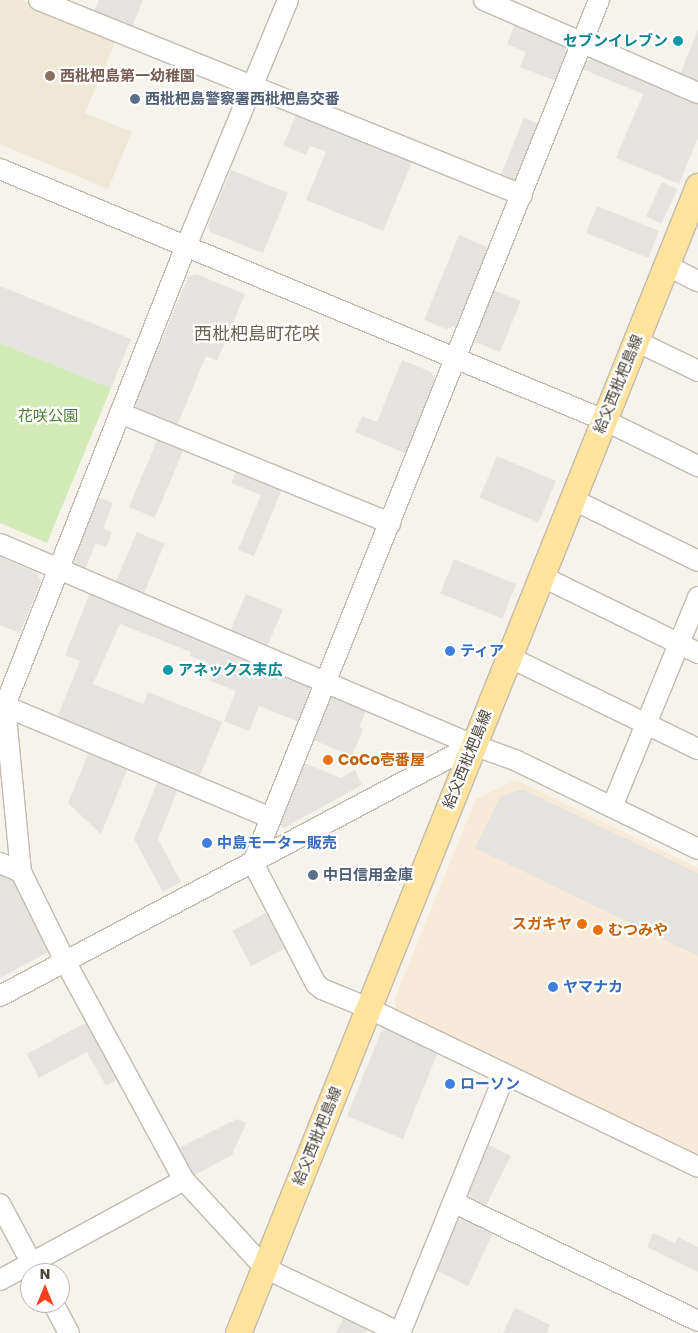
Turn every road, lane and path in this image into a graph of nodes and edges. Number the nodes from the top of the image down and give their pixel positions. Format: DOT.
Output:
graph roads {
  1 [pos="39,0"];
  2 [pos="288,0"];
  3 [pos="484,0"];
  4 [pos="599,0"];
  5 [pos="583,43"];
  6 [pos="252,86"];
  7 [pos="698,93"];
  8 [pos="0,169"];
  9 [pos="698,188"];
  10 [pos="522,195"];
  11 [pos="186,246"];
  12 [pos="666,265"];
  13 [pos="698,281"];
  14 [pos="636,341"];
  15 [pos="456,358"];
  16 [pos="698,371"];
  17 [pos="120,413"];
  18 [pos="604,420"];
  19 [pos="698,466"];
  20 [pos="572,499"];
  21 [pos="390,523"];
  22 [pos="0,544"];
  23 [pos="698,561"];
  24 [pos="59,569"];
  25 [pos="541,576"];
  26 [pos="698,597"];
  27 [pos="679,644"];
  28 [pos="698,653"];
  29 [pos="508,657"];
  30 [pos="325,682"];
  31 [pos="2,705"];
  32 [pos="646,724"];
  33 [pos="473,745"];
  34 [pos="698,749"];
  35 [pos="612,807"];
  36 [pos="271,818"];
  37 [pos="698,849"];
  38 [pos="0,863"];
  39 [pos="253,863"];
  40 [pos="21,872"];
  41 [pos="65,961"];
  42 [pos="0,996"];
  43 [pos="368,1008"];
  44 [pos="506,1074"];
  45 [pos="698,1167"];
  46 [pos="184,1180"];
  47 [pos="453,1202"];
  48 [pos="0,1204"];
  49 [pos="31,1263"];
  50 [pos="43,1263"];
  51 [pos="265,1268"];
  52 [pos="20,1273"];
  53 [pos="0,1280"];
  54 [pos="58,1313"];
  55 [pos="698,1321"];
  56 [pos="69,1333"];
  57 [pos="238,1333"];
  58 [pos="400,1333"];
  1 -- 6 [label="street"];
  2 -- 6 [label="street"];
  3 -- 5 [label="street"];
  4 -- 5 [label="street"];
  5 -- 7 [label="street"];
  5 -- 10 [label="street"];
  6 -- 10 [label="street"];
  6 -- 11 [label="street"];
  8 -- 11 [label="street"];
  9 -- 12 [label="main road, 給父西枇杷島線"];
  10 -- 15 [label="street"];
  11 -- 15 [label="street"];
  11 -- 17 [label="street"];
  12 -- 13 [label="street"];
  12 -- 14 [label="main road, 給父西枇杷島線"];
  14 -- 16 [label="street"];
  14 -- 18 [label="main road, 給父西枇杷島線"];
  15 -- 18 [label="street"];
  15 -- 21 [label="street"];
  17 -- 21 [label="street"];
  17 -- 24 [label="street"];
  18 -- 19 [label="street"];
  18 -- 20 [label="main road, 給父西枇杷島線"];
  20 -- 23 [label="street"];
  20 -- 25 [label="main road, 給父西枇杷島線"];
  21 -- 30 [label="street"];
  22 -- 24 [label="street"];
  24 -- 30 [label="street"];
  24 -- 31 [label="street"];
  25 -- 27 [label="street"];
  25 -- 29 [label="main road, 給父西枇杷島線"];
  26 -- 27 [label="street"];
  27 -- 28 [label="street"];
  27 -- 32 [label="street"];
  29 -- 32 [label="street"];
  29 -- 33 [label="main road, 給父西枇杷島線"];
  30 -- 33 [label="street"];
  30 -- 36 [label="street"];
  31 -- 36 [label="street"];
  31 -- 40 [label="street"];
  32 -- 34 [label="street"];
  32 -- 35 [label="street"];
  33 -- 35 [label="street"];
  33 -- 39 [label="street"];
  33 -- 43 [label="main road, 給父西枇杷島線"];
  35 -- 37 [label="street"];
  36 -- 39 [label="street"];
  38 -- 40 [label="street"];
  39 -- 41 [label="street"];
  39 -- 43 [label="street"];
  40 -- 41 [label="street"];
  41 -- 42 [label="street"];
  41 -- 46 [label="street"];
  43 -- 44 [label="street"];
  43 -- 51 [label="main road, 給父西枇杷島線"];
  44 -- 45 [label="street"];
  44 -- 47 [label="street"];
  46 -- 50 [label="street"];
  46 -- 51 [label="street"];
  47 -- 55 [label="street"];
  47 -- 58 [label="street"];
  48 -- 49 [label="street"];
  51 -- 57 [label="main road, 給父西枇杷島線"];
  51 -- 58 [label="street"];
  52 -- 53 [label="street"];
  54 -- 56 [label="street"];
}
